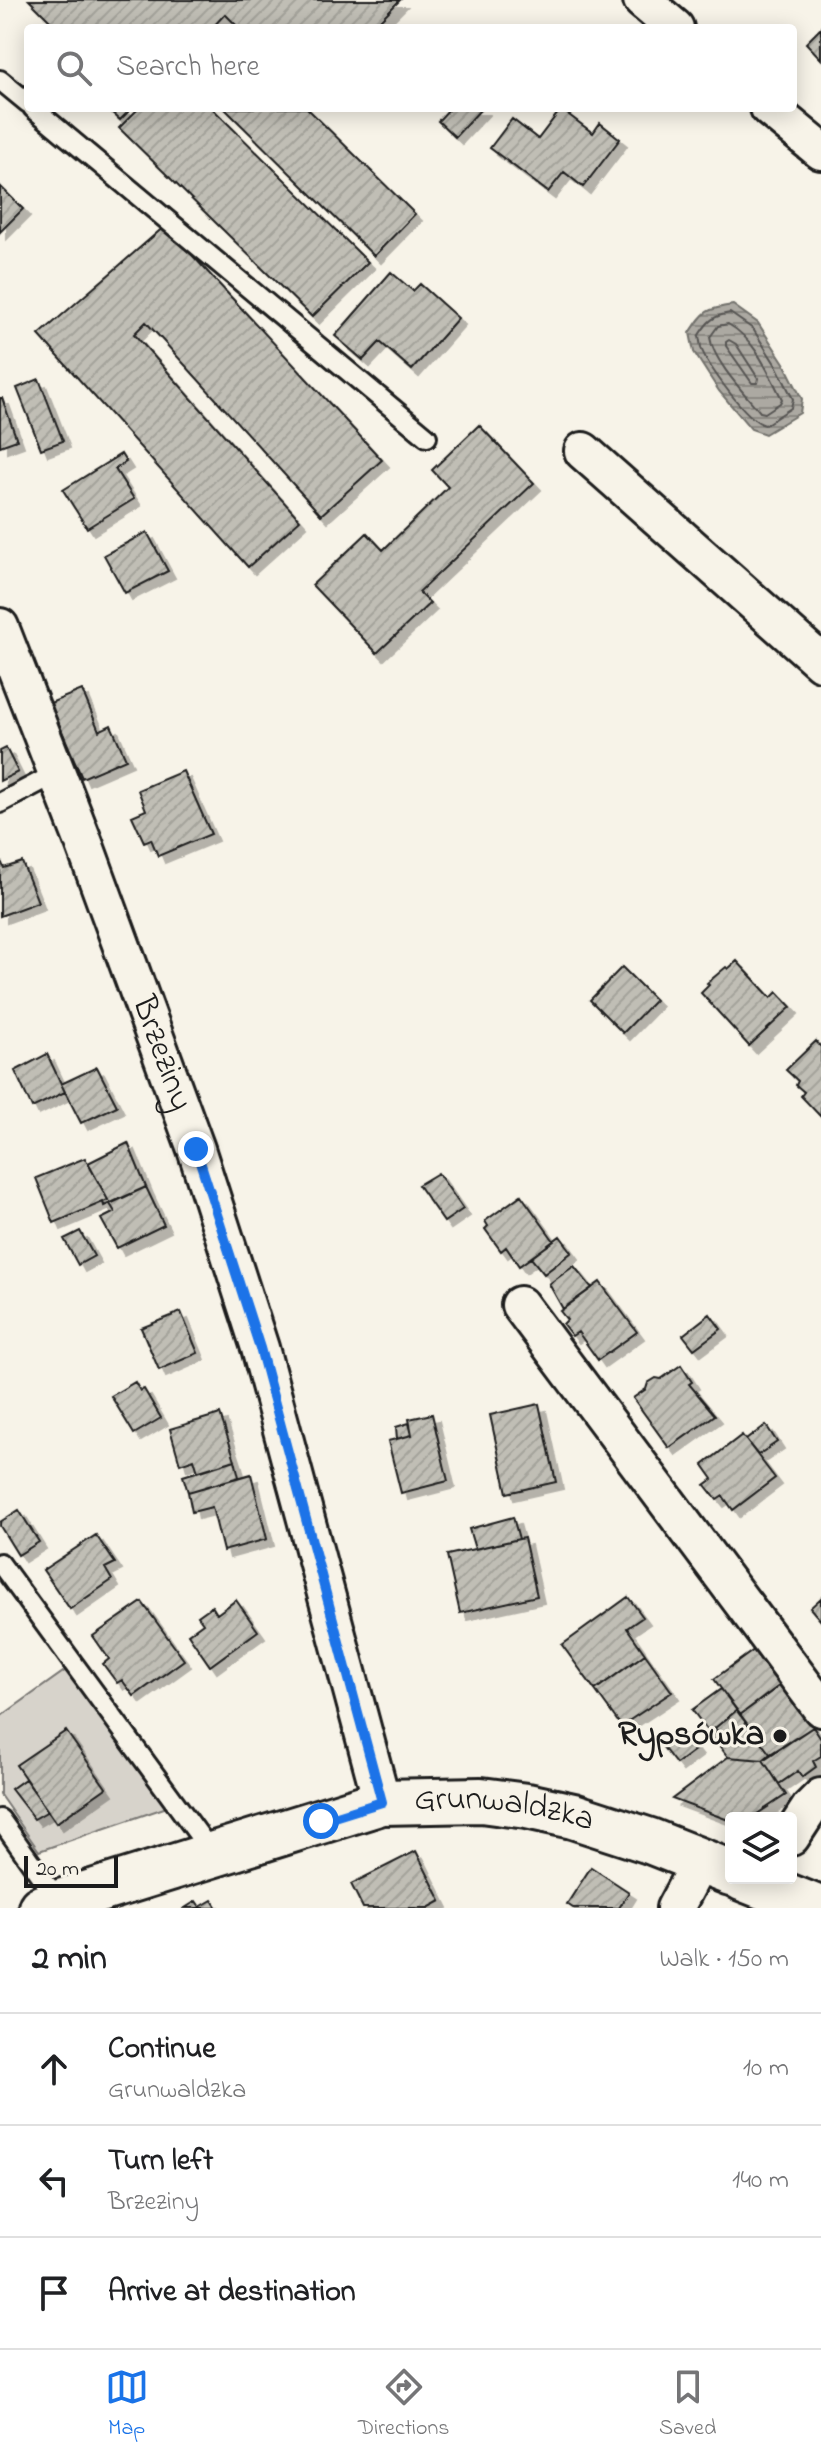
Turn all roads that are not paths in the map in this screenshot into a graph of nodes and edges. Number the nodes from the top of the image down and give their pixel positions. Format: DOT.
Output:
graph roads {
  1 [pos="642,0"];
  2 [pos="670,24"];
  3 [pos="0,80"];
  4 [pos="24,100"];
  5 [pos="38,112"];
  6 [pos="774,112"];
  7 [pos="821,151"];
  8 [pos="427,437"];
  9 [pos="583,451"];
  10 [pos="0,627"];
  11 [pos="821,662"];
  12 [pos="57,773"];
  13 [pos="0,803"];
  14 [pos="520,1305"];
  15 [pos="0,1563"];
  16 [pos="821,1708"];
  17 [pos="821,1797"];
  18 [pos="382,1802"];
  19 [pos="0,1819"];
  20 [pos="797,1828"];
  21 [pos="213,1856"];
  22 [pos="725,1869"];
  23 [pos="725,1883"];
  24 [pos="761,1884"];
  25 [pos="50,1905"];
  26 [pos="675,1908"];
  27 [pos="817,1908"];
  1 -- 2 [label="street"];
  3 -- 4 [label="lane"];
  5 -- 8 [label="lane"];
  6 -- 7 [label="street"];
  9 -- 11 [label="street"];
  10 -- 12 [label="street, Brzeziny"];
  12 -- 13 [label="lane"];
  12 -- 18 [label="street, Brzeziny"];
  14 -- 16 [label="street"];
  15 -- 21 [label="lane"];
  17 -- 20 [label="street"];
  18 -- 21 [label="street, Grunwaldzka"];
  18 -- 22 [label="street, Grunwaldzka"];
  19 -- 25 [label="lane"];
  21 -- 25 [label="street, Grunwaldzka"];
  23 -- 26 [label="street"];
  24 -- 27 [label="street, Grunwaldzka"];
}
